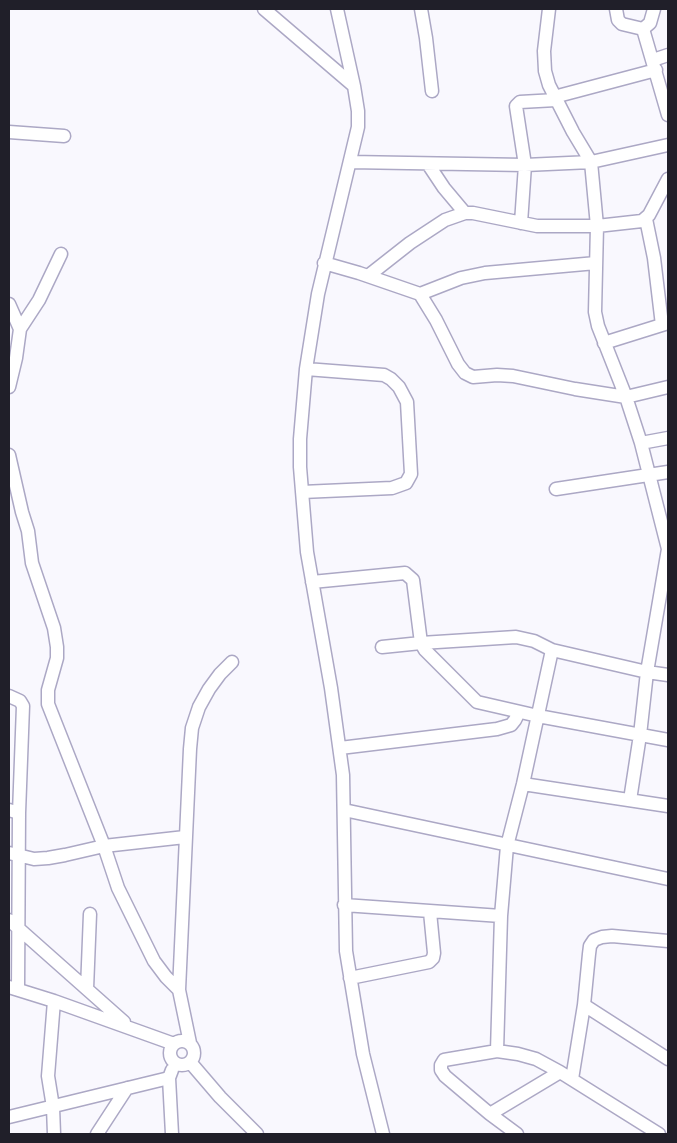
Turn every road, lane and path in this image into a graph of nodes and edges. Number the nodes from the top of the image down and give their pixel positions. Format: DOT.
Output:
graph roads {
  1 [pos="264,9"];
  2 [pos="337,9"];
  3 [pos="421,9"];
  4 [pos="549,9"];
  5 [pos="616,9"];
  6 [pos="654,9"];
  7 [pos="643,28"];
  8 [pos="668,55"];
  9 [pos="655,65"];
  10 [pos="354,86"];
  11 [pos="432,91"];
  12 [pos="555,99"];
  13 [pos="668,115"];
  14 [pos="9,132"];
  15 [pos="64,136"];
  16 [pos="668,145"];
  17 [pos="350,162"];
  18 [pos="591,162"];
  19 [pos="428,164"];
  20 [pos="525,165"];
  21 [pos="668,179"];
  22 [pos="465,213"];
  23 [pos="646,219"];
  24 [pos="521,223"];
  25 [pos="597,226"];
  26 [pos="61,254"];
  27 [pos="324,263"];
  28 [pos="596,263"];
  29 [pos="368,276"];
  30 [pos="420,294"];
  31 [pos="9,304"];
  32 [pos="665,324"];
  33 [pos="20,329"];
  34 [pos="604,343"];
  35 [pos="306,369"];
  36 [pos="9,387"];
  37 [pos="668,387"];
  38 [pos="626,396"];
  39 [pos="668,438"];
  40 [pos="641,443"];
  41 [pos="9,455"];
  42 [pos="668,472"];
  43 [pos="650,476"];
  44 [pos="556,490"];
  45 [pos="302,492"];
  46 [pos="664,513"];
  47 [pos="668,549"];
  48 [pos="312,582"];
  49 [pos="421,643"];
  50 [pos="382,647"];
  51 [pos="552,650"];
  52 [pos="232,662"];
  53 [pos="647,672"];
  54 [pos="668,675"];
  55 [pos="9,696"];
  56 [pos="519,712"];
  57 [pos="538,716"];
  58 [pos="640,736"];
  59 [pos="668,740"];
  60 [pos="340,748"];
  61 [pos="523,784"];
  62 [pos="630,800"];
  63 [pos="668,806"];
  64 [pos="344,810"];
  65 [pos="14,812"];
  66 [pos="185,837"];
  67 [pos="104,846"];
  68 [pos="507,846"];
  69 [pos="14,854"];
  70 [pos="668,879"];
  71 [pos="344,905"];
  72 [pos="430,912"];
  73 [pos="90,914"];
  74 [pos="501,916"];
  75 [pos="9,920"];
  76 [pos="19,929"];
  77 [pos="668,941"];
  78 [pos="350,978"];
  79 [pos="14,988"];
  80 [pos="86,989"];
  81 [pos="179,990"];
  82 [pos="54,1000"];
  83 [pos="584,1005"];
  84 [pos="129,1027"];
  85 [pos="174,1044"];
  86 [pos="190,1044"];
  87 [pos="497,1050"];
  88 [pos="666,1053"];
  89 [pos="174,1062"];
  90 [pos="190,1062"];
  91 [pos="560,1072"];
  92 [pos="169,1078"];
  93 [pos="572,1079"];
  94 [pos="127,1088"];
  95 [pos="53,1107"];
  96 [pos="490,1114"];
  97 [pos="9,1117"];
  98 [pos="54,1134"];
  99 [pos="96,1134"];
  100 [pos="172,1134"];
  101 [pos="257,1134"];
  102 [pos="383,1134"];
  103 [pos="517,1134"];
  104 [pos="659,1134"];
  1 -- 10 [label="street"];
  2 -- 10 [label="street"];
  3 -- 11 [label="street"];
  4 -- 12 [label="street"];
  5 -- 7 [label="street"];
  6 -- 7 [label="street"];
  7 -- 9 [label="street"];
  8 -- 9 [label="street"];
  9 -- 12 [label="street"];
  9 -- 13 [label="street"];
  10 -- 17 [label="street"];
  12 -- 18 [label="street"];
  12 -- 20 [label="street"];
  14 -- 15 [label="street"];
  16 -- 18 [label="street"];
  17 -- 19 [label="street"];
  17 -- 27 [label="street"];
  18 -- 20 [label="street"];
  18 -- 25 [label="street"];
  19 -- 20 [label="street"];
  19 -- 22 [label="street"];
  20 -- 24 [label="street"];
  21 -- 23 [label="street"];
  22 -- 24 [label="street"];
  22 -- 29 [label="street"];
  23 -- 25 [label="street"];
  23 -- 32 [label="street"];
  24 -- 25 [label="street"];
  25 -- 28 [label="street"];
  26 -- 33 [label="street"];
  27 -- 29 [label="street"];
  27 -- 35 [label="street"];
  28 -- 30 [label="street"];
  28 -- 34 [label="street"];
  29 -- 30 [label="street"];
  30 -- 38 [label="street"];
  31 -- 33 [label="street"];
  32 -- 34 [label="street"];
  33 -- 36 [label="street"];
  34 -- 38 [label="street"];
  35 -- 45 [label="street"];
  35 -- 45 [label="street"];
  37 -- 38 [label="street"];
  38 -- 40 [label="street"];
  39 -- 40 [label="street"];
  40 -- 43 [label="street"];
  41 -- 67 [label="street"];
  42 -- 43 [label="street"];
  43 -- 44 [label="street"];
  43 -- 46 [label="street"];
  45 -- 48 [label="street"];
  46 -- 47 [label="street"];
  47 -- 53 [label="street"];
  48 -- 49 [label="street"];
  48 -- 60 [label="street"];
  49 -- 50 [label="street"];
  49 -- 51 [label="street"];
  49 -- 56 [label="street"];
  51 -- 53 [label="street"];
  51 -- 57 [label="street"];
  52 -- 66 [label="street"];
  53 -- 54 [label="street"];
  53 -- 58 [label="street"];
  55 -- 65 [label="street"];
  56 -- 57 [label="street"];
  56 -- 60 [label="street"];
  57 -- 58 [label="street"];
  57 -- 61 [label="street"];
  58 -- 59 [label="street"];
  58 -- 62 [label="street"];
  60 -- 64 [label="street"];
  61 -- 62 [label="street"];
  61 -- 68 [label="street"];
  62 -- 63 [label="street"];
  64 -- 68 [label="street"];
  64 -- 71 [label="street"];
  65 -- 69 [label="street"];
  66 -- 67 [label="street"];
  66 -- 81 [label="street"];
  67 -- 69 [label="street"];
  67 -- 81 [label="street"];
  68 -- 70 [label="street"];
  68 -- 74 [label="street"];
  69 -- 76 [label="street"];
  71 -- 72 [label="street"];
  71 -- 78 [label="street"];
  72 -- 74 [label="street"];
  72 -- 78 [label="street"];
  73 -- 80 [label="street"];
  74 -- 87 [label="street"];
  75 -- 76 [label="street"];
  76 -- 79 [label="street"];
  76 -- 80 [label="street"];
  77 -- 83 [label="street"];
  78 -- 102 [label="street"];
  79 -- 82 [label="street"];
  80 -- 84 [label="street"];
  81 -- 86 [label="street"];
  82 -- 84 [label="street"];
  82 -- 95 [label="street"];
  83 -- 88 [label="street"];
  83 -- 93 [label="street"];
  84 -- 85 [label="street"];
  85 -- 86 [label="street"];
  85 -- 89 [label="street"];
  86 -- 90 [label="street"];
  87 -- 91 [label="street"];
  87 -- 96 [label="street"];
  89 -- 90 [label="street"];
  89 -- 92 [label="street"];
  90 -- 101 [label="street"];
  91 -- 93 [label="street"];
  91 -- 96 [label="street"];
  92 -- 94 [label="street"];
  92 -- 100 [label="street"];
  93 -- 104 [label="street"];
  94 -- 95 [label="street"];
  94 -- 99 [label="street"];
  95 -- 97 [label="street"];
  95 -- 98 [label="street"];
  96 -- 103 [label="street"];
}
